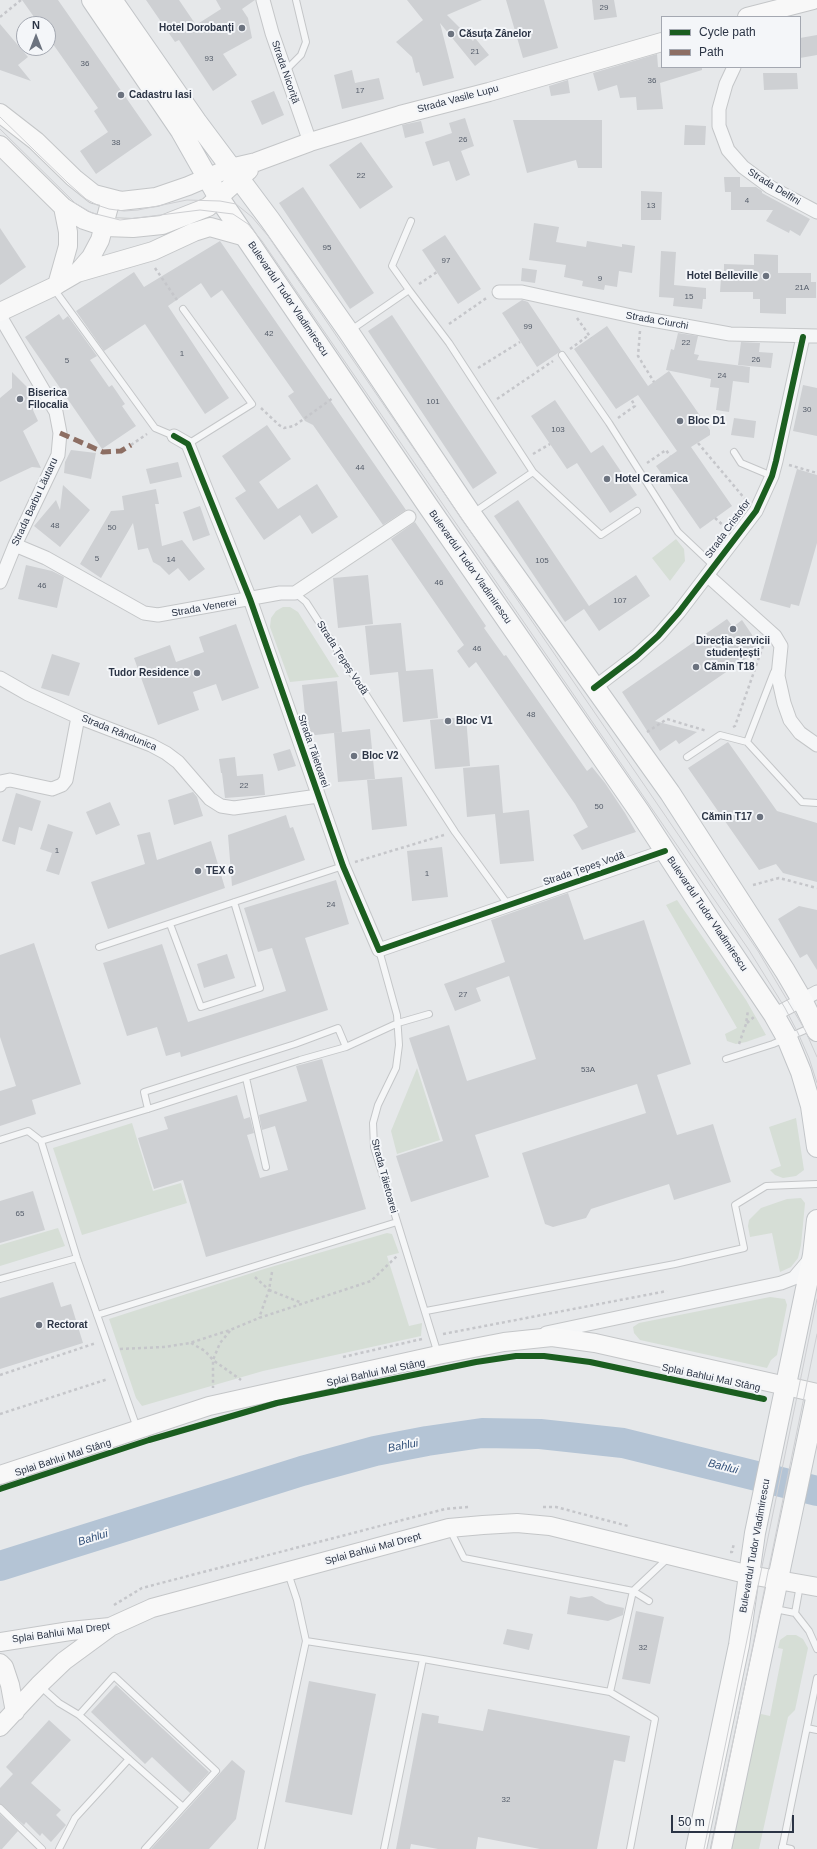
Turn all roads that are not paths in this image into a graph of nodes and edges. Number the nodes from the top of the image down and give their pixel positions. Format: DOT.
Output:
graph roads {
  1 [pos="92,0"];
  2 [pos="112,0"];
  3 [pos="264,0"];
  4 [pos="296,0"];
  5 [pos="813,0"];
  6 [pos="751,16"];
  7 [pos="661,42"];
  8 [pos="734,68"];
  9 [pos="285,71"];
  10 [pos="0,113"];
  11 [pos="310,142"];
  12 [pos="0,146"];
  13 [pos="235,173"];
  14 [pos="207,178"];
  15 [pos="219,198"];
  16 [pos="111,199"];
  17 [pos="63,207"];
  18 [pos="817,212"];
  19 [pos="411,221"];
  20 [pos="104,227"];
  21 [pos="246,237"];
  22 [pos="77,273"];
  23 [pos="55,286"];
  24 [pos="409,290"];
  25 [pos="494,294"];
  26 [pos="183,309"];
  27 [pos="0,312"];
  28 [pos="0,316"];
  29 [pos="348,331"];
  30 [pos="817,336"];
  31 [pos="803,337"];
  32 [pos="562,355"];
  33 [pos="174,436"];
  34 [pos="188,444"];
  35 [pos="734,452"];
  36 [pos="533,472"];
  37 [pos="772,476"];
  38 [pos="637,511"];
  39 [pos="471,514"];
  40 [pos="409,516"];
  41 [pos="15,545"];
  42 [pos="710,570"];
  43 [pos="0,582"];
  44 [pos="295,593"];
  45 [pos="250,599"];
  46 [pos="780,657"];
  47 [pos="0,678"];
  48 [pos="594,688"];
  49 [pos="78,717"];
  50 [pos="747,742"];
  51 [pos="817,745"];
  52 [pos="687,757"];
  53 [pos="0,785"];
  54 [pos="318,796"];
  55 [pos="817,803"];
  56 [pos="665,851"];
  57 [pos="343,866"];
  58 [pos="234,902"];
  59 [pos="509,906"];
  60 [pos="170,924"];
  61 [pos="99,947"];
  62 [pos="379,950"];
  63 [pos="810,996"];
  64 [pos="429,1014"];
  65 [pos="766,1014"];
  66 [pos="398,1023"];
  67 [pos="816,1028"];
  68 [pos="787,1038"];
  69 [pos="346,1047"];
  70 [pos="726,1059"];
  71 [pos="246,1078"];
  72 [pos="148,1109"];
  73 [pos="0,1140"];
  74 [pos="41,1141"];
  75 [pos="817,1147"];
  76 [pos="266,1167"];
  77 [pos="817,1184"];
  78 [pos="817,1220"];
  79 [pos="397,1222"];
  80 [pos="815,1253"];
  81 [pos="77,1258"];
  82 [pos="0,1279"];
  83 [pos="426,1311"];
  84 [pos="97,1315"];
  85 [pos="504,1342"];
  86 [pos="438,1354"];
  87 [pos="787,1385"];
  88 [pos="817,1393"];
  89 [pos="137,1430"];
  90 [pos="0,1475"];
  91 [pos="450,1528"];
  92 [pos="670,1556"];
  93 [pos="288,1571"];
  94 [pos="750,1575"];
  95 [pos="778,1580"];
  96 [pos="809,1585"];
  97 [pos="633,1591"];
  98 [pos="649,1601"];
  99 [pos="772,1608"];
  100 [pos="795,1613"];
  101 [pos="110,1628"];
  102 [pos="306,1641"];
  103 [pos="0,1642"];
  104 [pos="817,1649"];
  105 [pos="423,1659"];
  106 [pos="0,1663"];
  107 [pos="817,1678"];
  108 [pos="39,1685"];
  109 [pos="610,1692"];
  110 [pos="15,1712"];
  111 [pos="79,1715"];
  112 [pos="0,1727"];
  113 [pos="807,1728"];
  114 [pos="817,1730"];
  115 [pos="129,1759"];
  116 [pos="183,1807"];
  117 [pos="0,1808"];
  118 [pos="782,1848"];
  119 [pos="42,1849"];
  120 [pos="59,1849"];
  121 [pos="145,1849"];
  122 [pos="261,1849"];
  123 [pos="384,1849"];
  124 [pos="630,1849"];
  125 [pos="696,1849"];
  126 [pos="721,1849"];
  127 [pos="791,1849"];
  1 -- 14 [label="main road, Bulevardul Tudor Vladimirescu"];
  2 -- 13 [label="main road"];
  3 -- 9 [label="street, Strada Nicoriță"];
  4 -- 9 [label="lane"];
  5 -- 6 [label="main road"];
  7 -- 11 [label="main road, Strada Vasile Lupu"];
  8 -- 18 [label="street, Strada Delfini"];
  9 -- 11 [label="street, Strada Nicoriță"];
  10 -- 16 [label="main road, Strada Vasile Lupu"];
  11 -- 13 [label="main road, Strada Vasile Lupu"];
  12 -- 17 [label="main road"];
  13 -- 14 [label="main road, Strada Vasile Lupu"];
  13 -- 15 [label="main road"];
  13 -- 29 [label="main road"];
  14 -- 15 [label="main road, Bulevardul Tudor Vladimirescu"];
  14 -- 16 [label="main road, Strada Vasile Lupu"];
  15 -- 20 [label="main road"];
  15 -- 21 [label="main road, Bulevardul Tudor Vladimirescu"];
  16 -- 20 [label="main road"];
  17 -- 20 [label="main road"];
  17 -- 23 [label="main road"];
  19 -- 24 [label="lane"];
  20 -- 22 [label="main road"];
  21 -- 22 [label="main road"];
  21 -- 56 [label="main road, Bulevardul Tudor Vladimirescu"];
  22 -- 23 [label="main road"];
  23 -- 27 [label="main road"];
  23 -- 33 [label="lane"];
  24 -- 29 [label="lane"];
  24 -- 36 [label="lane"];
  25 -- 31 [label="street, Strada Ciurchi"];
  26 -- 34 [label="lane"];
  28 -- 41 [label="street, Strada Barbu Lăutaru"];
  29 -- 39 [label="main road"];
  30 -- 31 [label="street, Strada Ciurchi"];
  31 -- 37 [label="street, Strada Cristofor"];
  32 -- 42 [label="lane"];
  33 -- 34 [label="street"];
  34 -- 45 [label="street, Strada Tăietoarei"];
  35 -- 37 [label="lane"];
  36 -- 38 [label="lane"];
  36 -- 39 [label="lane"];
  37 -- 42 [label="street, Strada Cristofor"];
  39 -- 48 [label="main road"];
  40 -- 44 [label="street"];
  41 -- 43 [label="street, Strada Barbu Lăutaru"];
  41 -- 45 [label="street, Strada Venerei"];
  42 -- 46 [label="street"];
  42 -- 48 [label="street, Strada Cristofor"];
  44 -- 45 [label="street, Strada Venerei"];
  44 -- 59 [label="lane, Strada Țepeș Vodă"];
  45 -- 54 [label="street, Strada Tăietoarei"];
  46 -- 50 [label="lane"];
  46 -- 51 [label="street"];
  47 -- 49 [label="street, Strada Rândunica"];
  48 -- 63 [label="main road"];
  49 -- 53 [label="street"];
  49 -- 54 [label="street, Strada Rândunica"];
  50 -- 52 [label="lane"];
  50 -- 55 [label="lane"];
  54 -- 57 [label="street, Strada Tăietoarei"];
  56 -- 59 [label="street, Strada Țepeș Vodă"];
  56 -- 65 [label="main road, Bulevardul Tudor Vladimirescu"];
  57 -- 58 [label="lane"];
  57 -- 62 [label="street, Strada Tăietoarei"];
  58 -- 60 [label="lane"];
  58 -- 60 [label="lane"];
  59 -- 62 [label="street"];
  60 -- 61 [label="lane"];
  62 -- 66 [label="lane, Strada Tăietoarei"];
  63 -- 65 [label="street"];
  63 -- 67 [label="main road"];
  64 -- 66 [label="lane"];
  65 -- 68 [label="main road, Bulevardul Tudor Vladimirescu"];
  66 -- 69 [label="lane"];
  66 -- 79 [label="lane, Strada Tăietoarei"];
  67 -- 68 [label="lane"];
  68 -- 70 [label="lane"];
  68 -- 75 [label="main road, Bulevardul Tudor Vladimirescu"];
  69 -- 71 [label="lane"];
  69 -- 72 [label="lane"];
  71 -- 72 [label="lane"];
  71 -- 76 [label="lane"];
  72 -- 74 [label="lane"];
  73 -- 74 [label="lane"];
  74 -- 81 [label="lane"];
  77 -- 83 [label="lane"];
  78 -- 80 [label="main road, Bulevardul Tudor Vladimirescu"];
  79 -- 83 [label="lane, Strada Tăietoarei"];
  79 -- 84 [label="lane"];
  80 -- 85 [label="street"];
  80 -- 87 [label="main road, Bulevardul Tudor Vladimirescu"];
  81 -- 82 [label="lane"];
  81 -- 84 [label="lane"];
  83 -- 86 [label="lane, Strada Tăietoarei"];
  84 -- 89 [label="lane"];
  85 -- 86 [label="main road"];
  85 -- 87 [label="main road"];
  86 -- 89 [label="main road"];
  87 -- 88 [label="main road"];
  87 -- 94 [label="main road, Bulevardul Tudor Vladimirescu"];
  88 -- 95 [label="main road"];
  89 -- 90 [label="main road"];
  91 -- 92 [label="main road, Splai Bahlui Mal Drept"];
  91 -- 93 [label="main road, Splai Bahlui Mal Drept"];
  91 -- 97 [label="lane"];
  92 -- 94 [label="main road, Splai Bahlui Mal Drept"];
  92 -- 97 [label="lane"];
  93 -- 101 [label="main road, Splai Bahlui Mal Drept"];
  93 -- 102 [label="lane"];
  94 -- 95 [label="main road, Splai Bahlui Mal Drept"];
  94 -- 125 [label="main road, Bulevardul Tudor Vladimirescu"];
  95 -- 96 [label="main road, Splai Bahlui Mal Drept"];
  95 -- 99 [label="main road"];
  96 -- 100 [label="lane"];
  97 -- 98 [label="lane"];
  97 -- 109 [label="lane"];
  99 -- 100 [label="lane"];
  99 -- 126 [label="main road"];
  100 -- 104 [label="lane"];
  101 -- 103 [label="main road, Splai Bahlui Mal Drept"];
  101 -- 108 [label="main road"];
  102 -- 105 [label="lane"];
  102 -- 122 [label="lane"];
  105 -- 109 [label="lane"];
  105 -- 123 [label="lane"];
  106 -- 110 [label="main road"];
  107 -- 113 [label="lane"];
  108 -- 110 [label="main road"];
  108 -- 111 [label="lane"];
  109 -- 124 [label="lane"];
  110 -- 112 [label="main road"];
  111 -- 115 [label="lane"];
  111 -- 116 [label="lane"];
  113 -- 114 [label="lane"];
  113 -- 118 [label="lane"];
  115 -- 116 [label="lane"];
  115 -- 120 [label="lane"];
  116 -- 121 [label="lane"];
  117 -- 119 [label="lane"];
  118 -- 127 [label="lane"];
}
